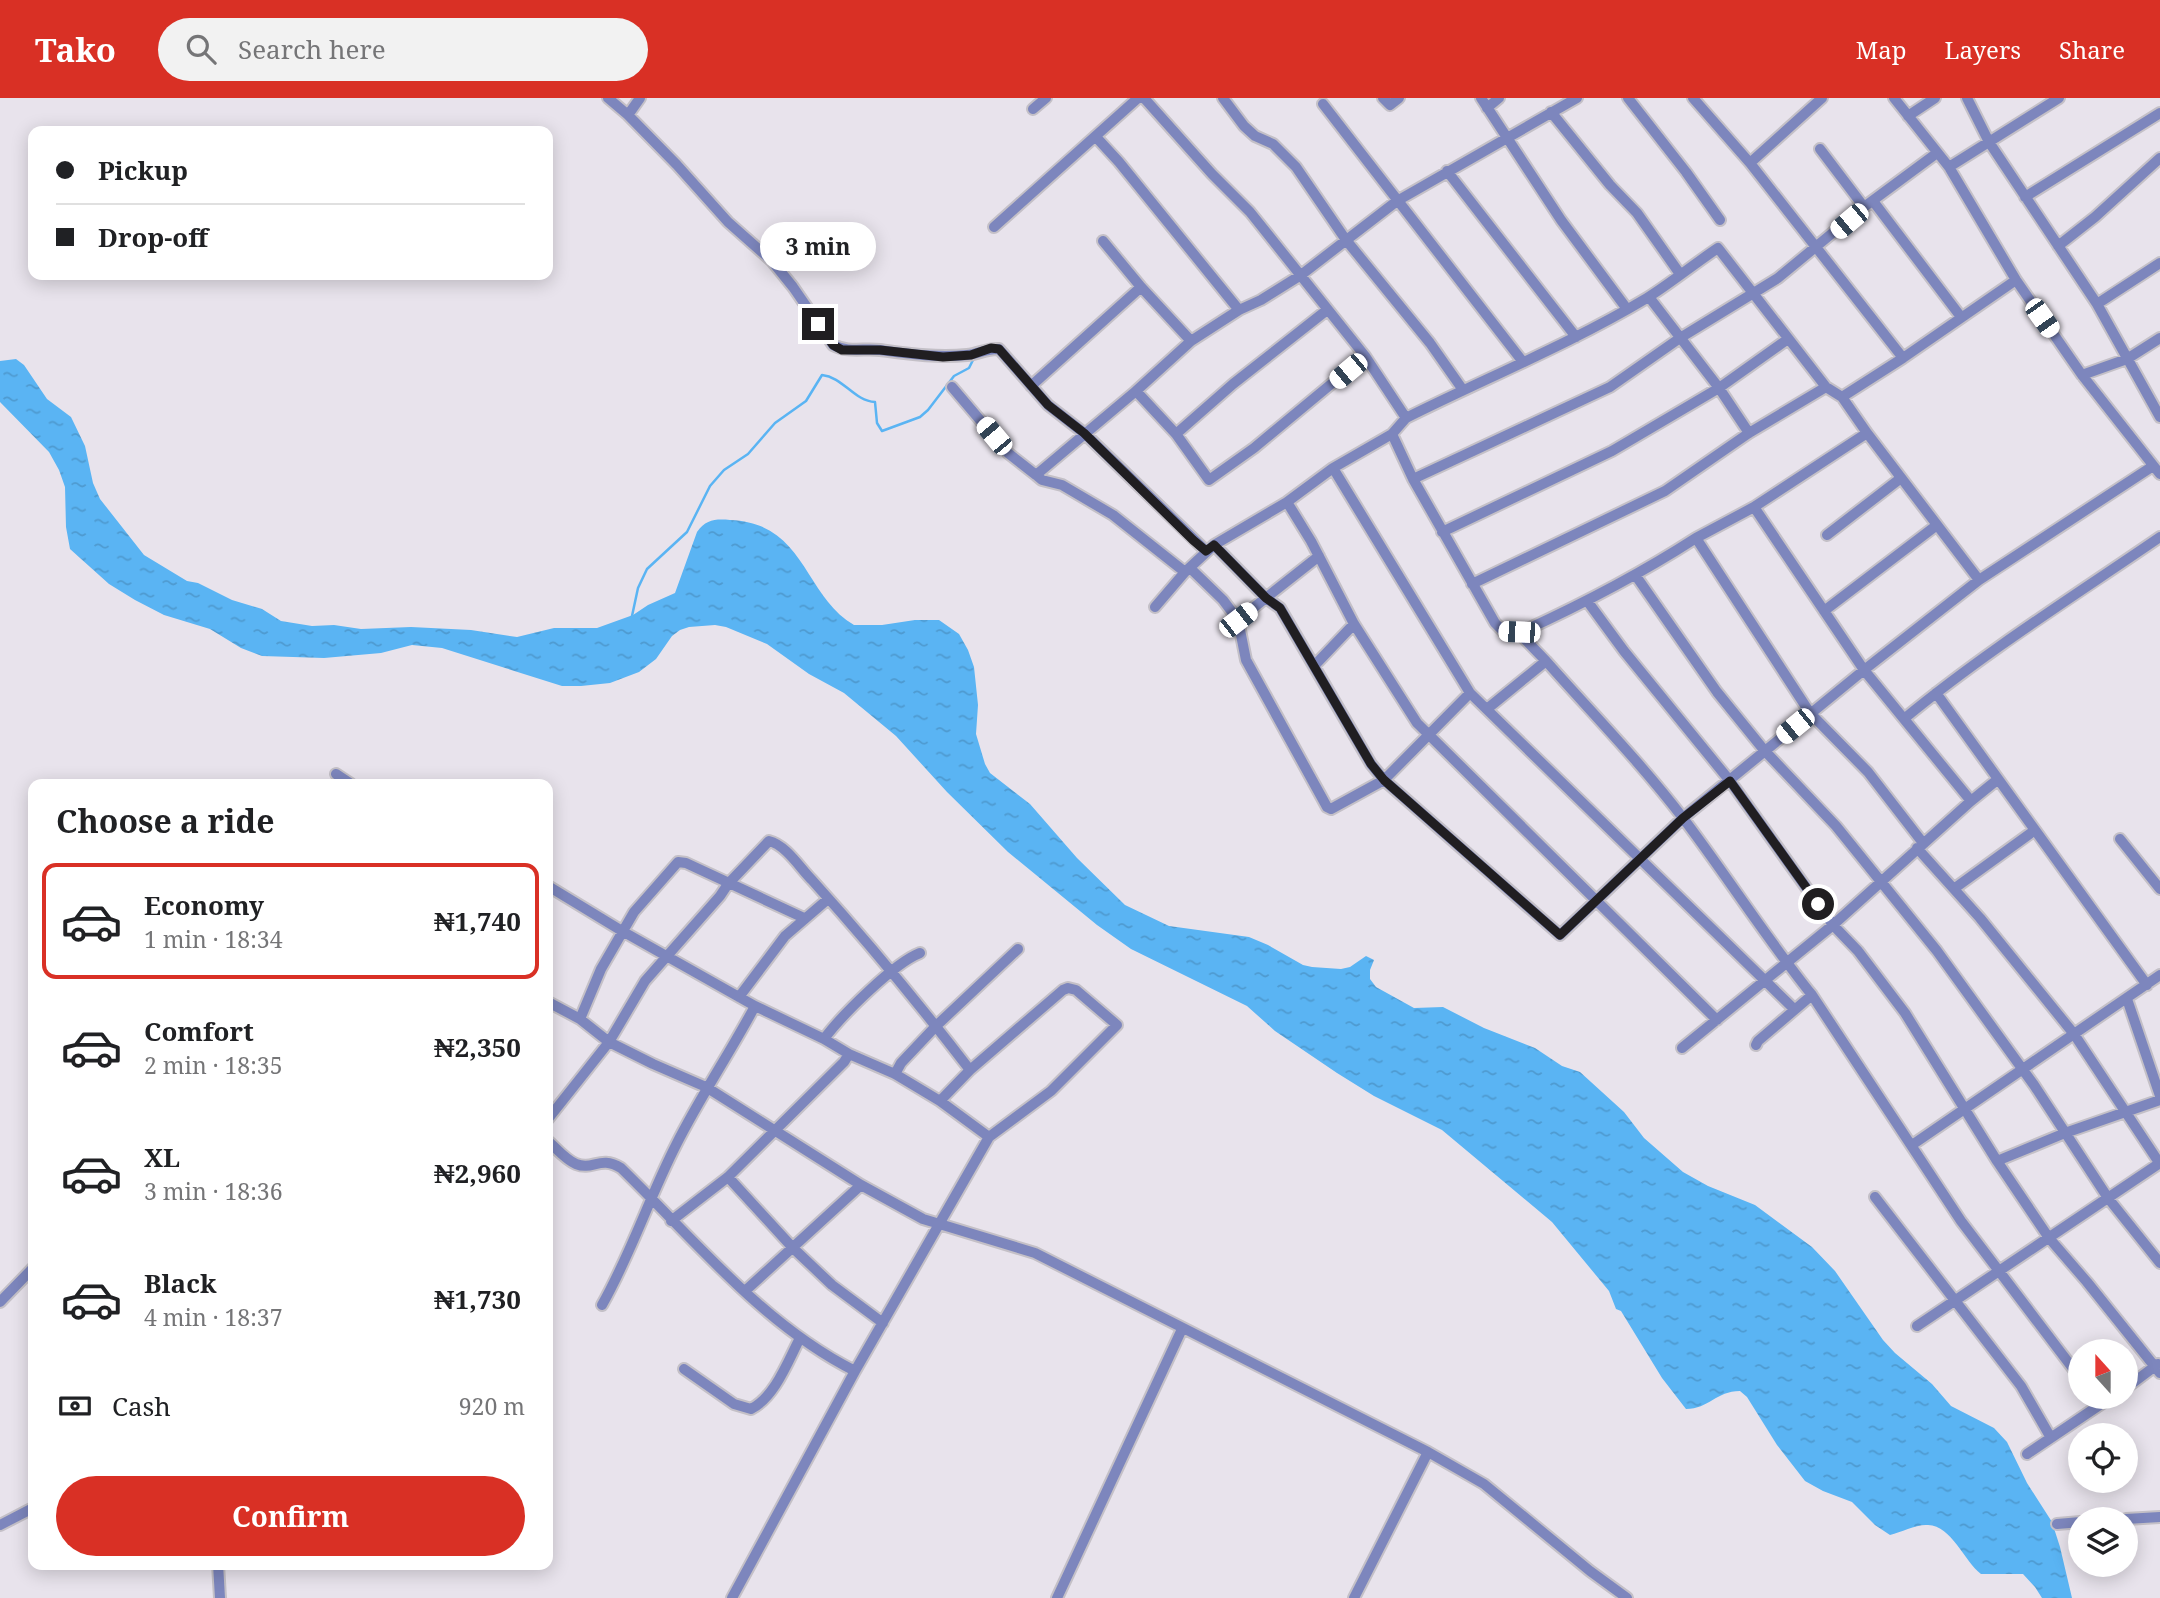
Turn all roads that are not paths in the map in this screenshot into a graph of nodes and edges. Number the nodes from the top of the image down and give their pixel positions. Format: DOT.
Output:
graph roads {
  1 [pos="608,98"];
  2 [pos="640,98"];
  3 [pos="1046,98"];
  4 [pos="1138,98"];
  5 [pos="1144,98"];
  6 [pos="1383,98"];
  7 [pos="1399,98"];
  8 [pos="1499,98"];
  9 [pos="1577,98"];
  10 [pos="1644,98"];
  11 [pos="1693,98"];
  12 [pos="1894,98"];
  13 [pos="1935,98"];
  14 [pos="1967,98"];
  15 [pos="2059,98"];
  16 [pos="1820,99"];
  17 [pos="1229,100"];
  18 [pos="1631,102"];
  19 [pos="1484,103"];
  20 [pos="1322,104"];
  21 [pos="1033,109"];
  22 [pos="1551,112"];
  23 [pos="2160,113"];
  24 [pos="628,115"];
  25 [pos="1908,116"];
  26 [pos="1096,137"];
  27 [pos="1506,137"];
  28 [pos="1989,142"];
  29 [pos="1820,149"];
  30 [pos="1937,152"];
  31 [pos="2160,158"];
  32 [pos="1750,163"];
  33 [pos="1949,167"];
  34 [pos="1447,171"];
  35 [pos="2025,197"];
  36 [pos="1397,201"];
  37 [pos="1868,204"];
  38 [pos="1720,220"];
  39 [pos="994,227"];
  40 [pos="1346,240"];
  41 [pos="1103,241"];
  42 [pos="2058,246"];
  43 [pos="1817,248"];
  44 [pos="2160,263"];
  45 [pos="1680,274"];
  46 [pos="1301,275"];
  47 [pos="2016,280"];
  48 [pos="1141,287"];
  49 [pos="1752,294"];
  50 [pos="1648,297"];
  51 [pos="2097,304"];
  52 [pos="1627,309"];
  53 [pos="1239,310"];
  54 [pos="1327,310"];
  55 [pos="1961,317"];
  56 [pos="1576,337"];
  57 [pos="1680,338"];
  58 [pos="2160,338"];
  59 [pos="1788,339"];
  60 [pos="1191,341"];
  61 [pos="1365,356"];
  62 [pos="1903,358"];
  63 [pos="2127,359"];
  64 [pos="1522,362"];
  65 [pos="2082,375"];
  66 [pos="1031,386"];
  67 [pos="952,387"];
  68 [pos="1826,387"];
  69 [pos="1718,388"];
  70 [pos="1462,390"];
  71 [pos="1136,391"];
  72 [pos="1842,397"];
  73 [pos="2157,404"];
  74 [pos="2160,417"];
  75 [pos="1406,418"];
  76 [pos="1084,433"];
  77 [pos="1749,433"];
  78 [pos="1867,433"];
  79 [pos="1176,434"];
  80 [pos="1392,434"];
  81 [pos="1333,468"];
  82 [pos="2156,470"];
  83 [pos="1036,475"];
  84 [pos="1901,478"];
  85 [pos="1413,479"];
  86 [pos="1287,502"];
  87 [pos="1754,507"];
  88 [pos="1937,525"];
  89 [pos="1442,532"];
  90 [pos="1827,535"];
  91 [pos="2160,537"];
  92 [pos="1696,538"];
  93 [pos="1210,548"];
  94 [pos="1319,556"];
  95 [pos="1187,570"];
  96 [pos="1636,576"];
  97 [pos="1979,580"];
  98 [pos="1472,584"];
  99 [pos="1266,598"];
  100 [pos="1588,602"];
  101 [pos="1155,607"];
  102 [pos="1824,611"];
  103 [pos="1238,620"];
  104 [pos="1354,624"];
  105 [pos="1519,632"];
  106 [pos="1546,661"];
  107 [pos="1315,665"];
  108 [pos="1864,670"];
  109 [pos="1469,693"];
  110 [pos="1936,693"];
  111 [pos="1487,709"];
  112 [pos="1810,713"];
  113 [pos="1905,718"];
  114 [pos="1428,735"];
  115 [pos="1764,750"];
  116 [pos="336,774"];
  117 [pos="344,779"];
  118 [pos="1384,780"];
  119 [pos="1997,780"];
  120 [pos="1730,781"];
  121 [pos="1971,801"];
  122 [pos="1683,818"];
  123 [pos="2035,830"];
  124 [pos="2120,839"];
  125 [pos="1920,846"];
  126 [pos="1641,858"];
  127 [pos="1881,882"];
  128 [pos="728,884"];
  129 [pos="1955,888"];
  130 [pos="553,889"];
  131 [pos="2160,889"];
  132 [pos="828,899"];
  133 [pos="1597,900"];
  134 [pos="804,918"];
  135 [pos="1833,925"];
  136 [pos="622,931"];
  137 [pos="1018,949"];
  138 [pos="920,953"];
  139 [pos="667,955"];
  140 [pos="1786,963"];
  141 [pos="892,973"];
  142 [pos="2160,975"];
  143 [pos="1765,981"];
  144 [pos="2147,985"];
  145 [pos="1812,995"];
  146 [pos="739,996"];
  147 [pos="2126,999"];
  148 [pos="553,1005"];
  149 [pos="755,1006"];
  150 [pos="1793,1008"];
  151 [pos="580,1019"];
  152 [pos="1717,1020"];
  153 [pos="936,1026"];
  154 [pos="2074,1034"];
  155 [pos="824,1039"];
  156 [pos="609,1042"];
  157 [pos="1756,1045"];
  158 [pos="1682,1048"];
  159 [pos="849,1054"];
  160 [pos="970,1070"];
  161 [pos="2021,1070"];
  162 [pos="895,1074"];
  163 [pos="706,1087"];
  164 [pos="2160,1098"];
  165 [pos="940,1101"];
  166 [pos="1965,1108"];
  167 [pos="2124,1112"];
  168 [pos="553,1113"];
  169 [pos="775,1131"];
  170 [pos="2065,1133"];
  171 [pos="989,1137"];
  172 [pos="1912,1144"];
  173 [pos="553,1145"];
  174 [pos="1997,1161"];
  175 [pos="2160,1164"];
  176 [pos="728,1177"];
  177 [pos="861,1185"];
  178 [pos="1875,1197"];
  179 [pos="652,1198"];
  180 [pos="2108,1198"];
  181 [pos="671,1221"];
  182 [pos="941,1223"];
  183 [pos="2049,1238"];
  184 [pos="793,1248"];
  185 [pos="2160,1263"];
  186 [pos="2000,1271"];
  187 [pos="28,1273"];
  188 [pos="745,1291"];
  189 [pos="1955,1301"];
  190 [pos="0,1302"];
  191 [pos="602,1305"];
  192 [pos="883,1323"];
  193 [pos="1917,1326"];
  194 [pos="1182,1329"];
  195 [pos="800,1338"];
  196 [pos="2068,1362"];
  197 [pos="2158,1367"];
  198 [pos="684,1369"];
  199 [pos="855,1371"];
  200 [pos="2138,1380"];
  201 [pos="2087,1409"];
  202 [pos="2051,1438"];
  203 [pos="1428,1452"];
  204 [pos="2027,1454"];
  205 [pos="28,1511"];
  206 [pos="2160,1517"];
  207 [pos="2138,1518"];
  208 [pos="2068,1523"];
  209 [pos="2057,1524"];
  210 [pos="0,1525"];
  211 [pos="218,1570"];
  212 [pos="220,1598"];
  213 [pos="732,1598"];
  214 [pos="1057,1598"];
  215 [pos="1354,1598"];
  216 [pos="1627,1598"];
  1 -- 24 [label="street"];
  2 -- 24 [label="street"];
  3 -- 21 [label="street"];
  4 -- 26 [label="street"];
  5 -- 46 [label="street"];
  6 -- 7 [label="street"];
  8 -- 19 [label="street"];
  9 -- 22 [label="street"];
  10 -- 18 [label="street"];
  11 -- 32 [label="street"];
  12 -- 25 [label="street"];
  13 -- 25 [label="street"];
  14 -- 28 [label="street"];
  15 -- 28 [label="street"];
  16 -- 32 [label="street"];
  17 -- 40 [label="street"];
  18 -- 38 [label="street"];
  19 -- 27 [label="street"];
  20 -- 36 [label="street"];
  22 -- 27 [label="street"];
  22 -- 45 [label="street"];
  23 -- 35 [label="street"];
  24 -- 66 [label="street"];
  25 -- 30 [label="street"];
  26 -- 39 [label="street"];
  26 -- 53 [label="street"];
  27 -- 34 [label="street"];
  27 -- 52 [label="street"];
  28 -- 33 [label="street"];
  28 -- 35 [label="street"];
  29 -- 37 [label="street"];
  30 -- 33 [label="street"];
  30 -- 37 [label="street"];
  31 -- 42 [label="street"];
  32 -- 43 [label="street"];
  33 -- 47 [label="street"];
  34 -- 36 [label="street"];
  34 -- 56 [label="street"];
  35 -- 42 [label="street"];
  36 -- 40 [label="street"];
  36 -- 64 [label="street"];
  37 -- 43 [label="street"];
  37 -- 55 [label="street"];
  40 -- 46 [label="street"];
  40 -- 70 [label="street"];
  41 -- 48 [label="street"];
  42 -- 51 [label="street"];
  43 -- 49 [label="street"];
  43 -- 62 [label="street"];
  44 -- 51 [label="street"];
  45 -- 49 [label="street"];
  45 -- 50 [label="street"];
  46 -- 53 [label="street"];
  46 -- 54 [label="street"];
  47 -- 55 [label="street"];
  47 -- 65 [label="street"];
  48 -- 60 [label="street"];
  48 -- 66 [label="street"];
  49 -- 57 [label="street"];
  49 -- 59 [label="street"];
  50 -- 52 [label="street"];
  50 -- 57 [label="street"];
  51 -- 63 [label="street"];
  52 -- 56 [label="street"];
  53 -- 60 [label="street"];
  54 -- 61 [label="street"];
  54 -- 79 [label="street"];
  55 -- 62 [label="street"];
  56 -- 64 [label="street"];
  57 -- 69 [label="street"];
  57 -- 85 [label="street"];
  58 -- 63 [label="street"];
  59 -- 68 [label="street"];
  59 -- 69 [label="street"];
  60 -- 71 [label="street"];
  61 -- 75 [label="street"];
  61 -- 79 [label="street"];
  62 -- 72 [label="street"];
  63 -- 65 [label="street"];
  63 -- 73 [label="street"];
  64 -- 70 [label="street"];
  65 -- 82 [label="street"];
  66 -- 76 [label="street"];
  67 -- 83 [label="street"];
  68 -- 72 [label="street"];
  68 -- 77 [label="street"];
  69 -- 77 [label="street"];
  69 -- 89 [label="street"];
  70 -- 75 [label="street"];
  71 -- 76 [label="street"];
  71 -- 79 [label="street"];
  72 -- 78 [label="street"];
  73 -- 74 [label="street"];
  75 -- 80 [label="street"];
  76 -- 83 [label="street"];
  76 -- 93 [label="street"];
  77 -- 98 [label="street"];
  78 -- 84 [label="street"];
  78 -- 87 [label="street"];
  80 -- 81 [label="street"];
  80 -- 85 [label="street"];
  81 -- 86 [label="street"];
  81 -- 109 [label="street"];
  82 -- 97 [label="street"];
  83 -- 95 [label="street"];
  84 -- 88 [label="street"];
  84 -- 90 [label="street"];
  85 -- 89 [label="street"];
  86 -- 93 [label="street"];
  86 -- 94 [label="street"];
  87 -- 92 [label="street"];
  87 -- 102 [label="street"];
  88 -- 97 [label="street"];
  88 -- 102 [label="street"];
  89 -- 98 [label="street"];
  91 -- 110 [label="street"];
  92 -- 96 [label="street"];
  92 -- 112 [label="street"];
  93 -- 95 [label="street"];
  93 -- 99 [label="street"];
  94 -- 99 [label="street"];
  94 -- 104 [label="street"];
  95 -- 101 [label="street"];
  95 -- 103 [label="street"];
  96 -- 100 [label="street"];
  96 -- 115 [label="street"];
  97 -- 108 [label="street"];
  98 -- 105 [label="street"];
  99 -- 103 [label="street"];
  99 -- 107 [label="street"];
  100 -- 105 [label="street"];
  100 -- 120 [label="street"];
  102 -- 108 [label="street"];
  103 -- 118 [label="street"];
  104 -- 107 [label="street"];
  104 -- 114 [label="street"];
  105 -- 106 [label="street"];
  106 -- 111 [label="street"];
  106 -- 122 [label="street"];
  107 -- 118 [label="street"];
  108 -- 112 [label="street"];
  108 -- 113 [label="street"];
  109 -- 111 [label="street"];
  109 -- 114 [label="street"];
  110 -- 113 [label="street"];
  110 -- 119 [label="street"];
  111 -- 126 [label="street"];
  112 -- 115 [label="street"];
  112 -- 125 [label="street"];
  113 -- 121 [label="street"];
  114 -- 118 [label="street"];
  114 -- 133 [label="street"];
  115 -- 120 [label="street"];
  115 -- 127 [label="street"];
  116 -- 117 [label="street"];
  118 -- 133 [label="street"];
  119 -- 121 [label="street"];
  119 -- 123 [label="street"];
  120 -- 122 [label="street"];
  120 -- 135 [label="street"];
  121 -- 125 [label="street"];
  122 -- 126 [label="street"];
  122 -- 140 [label="street"];
  123 -- 129 [label="street"];
  123 -- 144 [label="street"];
  124 -- 131 [label="street"];
  125 -- 127 [label="street"];
  125 -- 129 [label="street"];
  126 -- 133 [label="street"];
  126 -- 143 [label="street"];
  127 -- 135 [label="street"];
  127 -- 161 [label="street"];
  128 -- 132 [label="street"];
  128 -- 134 [label="street"];
  128 -- 136 [label="street"];
  128 -- 139 [label="street"];
  129 -- 154 [label="street"];
  130 -- 136 [label="street"];
  132 -- 134 [label="street"];
  132 -- 141 [label="street"];
  133 -- 152 [label="street"];
  134 -- 146 [label="street"];
  135 -- 140 [label="street"];
  135 -- 166 [label="street"];
  136 -- 139 [label="street"];
  136 -- 151 [label="street"];
  137 -- 153 [label="street"];
  138 -- 141 [label="street"];
  139 -- 146 [label="street"];
  139 -- 156 [label="street"];
  140 -- 143 [label="street"];
  140 -- 145 [label="street"];
  141 -- 153 [label="street"];
  141 -- 155 [label="street"];
  142 -- 144 [label="street"];
  143 -- 150 [label="street"];
  143 -- 152 [label="street"];
  144 -- 147 [label="street"];
  145 -- 150 [label="street"];
  145 -- 172 [label="street"];
  146 -- 149 [label="street"];
  147 -- 154 [label="street"];
  147 -- 164 [label="street"];
  148 -- 151 [label="street"];
  149 -- 155 [label="street"];
  149 -- 163 [label="street"];
  150 -- 157 [label="street"];
  151 -- 156 [label="street"];
  152 -- 158 [label="street"];
  153 -- 160 [label="street"];
  153 -- 162 [label="street"];
  154 -- 161 [label="street"];
  154 -- 167 [label="street"];
  155 -- 159 [label="street"];
  156 -- 163 [label="street"];
  156 -- 168 [label="street"];
  159 -- 162 [label="street"];
  159 -- 169 [label="street"];
  160 -- 165 [label="street"];
  160 -- 171 [label="street"];
  161 -- 166 [label="street"];
  161 -- 170 [label="street"];
  162 -- 165 [label="street"];
  163 -- 169 [label="street"];
  163 -- 179 [label="street"];
  164 -- 167 [label="street"];
  165 -- 171 [label="street"];
  166 -- 172 [label="street"];
  166 -- 174 [label="street"];
  167 -- 170 [label="street"];
  167 -- 175 [label="street"];
  169 -- 176 [label="street"];
  169 -- 177 [label="street"];
  170 -- 174 [label="street"];
  170 -- 180 [label="street"];
  171 -- 182 [label="street"];
  172 -- 186 [label="street"];
  173 -- 179 [label="street"];
  174 -- 183 [label="street"];
  175 -- 180 [label="street"];
  176 -- 181 [label="street"];
  176 -- 184 [label="street"];
  177 -- 182 [label="street"];
  177 -- 184 [label="street"];
  178 -- 189 [label="street"];
  179 -- 181 [label="street"];
  179 -- 191 [label="street"];
  180 -- 183 [label="street"];
  180 -- 185 [label="street"];
  181 -- 188 [label="street"];
  182 -- 192 [label="street"];
  182 -- 194 [label="street"];
  183 -- 186 [label="street"];
  183 -- 197 [label="street"];
  184 -- 188 [label="street"];
  184 -- 192 [label="street"];
  186 -- 189 [label="street"];
  186 -- 196 [label="street"];
  187 -- 190 [label="street"];
  188 -- 195 [label="street"];
  189 -- 193 [label="street"];
  189 -- 202 [label="street"];
  192 -- 199 [label="street"];
  194 -- 203 [label="street"];
  194 -- 214 [label="street"];
  195 -- 198 [label="street"];
  195 -- 199 [label="street"];
  197 -- 200 [label="street"];
  199 -- 213 [label="street"];
  201 -- 202 [label="street"];
  202 -- 204 [label="street"];
  203 -- 215 [label="street"];
  203 -- 216 [label="street"];
  205 -- 210 [label="street"];
  206 -- 207 [label="street"];
  208 -- 209 [label="street"];
  211 -- 212 [label="street"];
}
